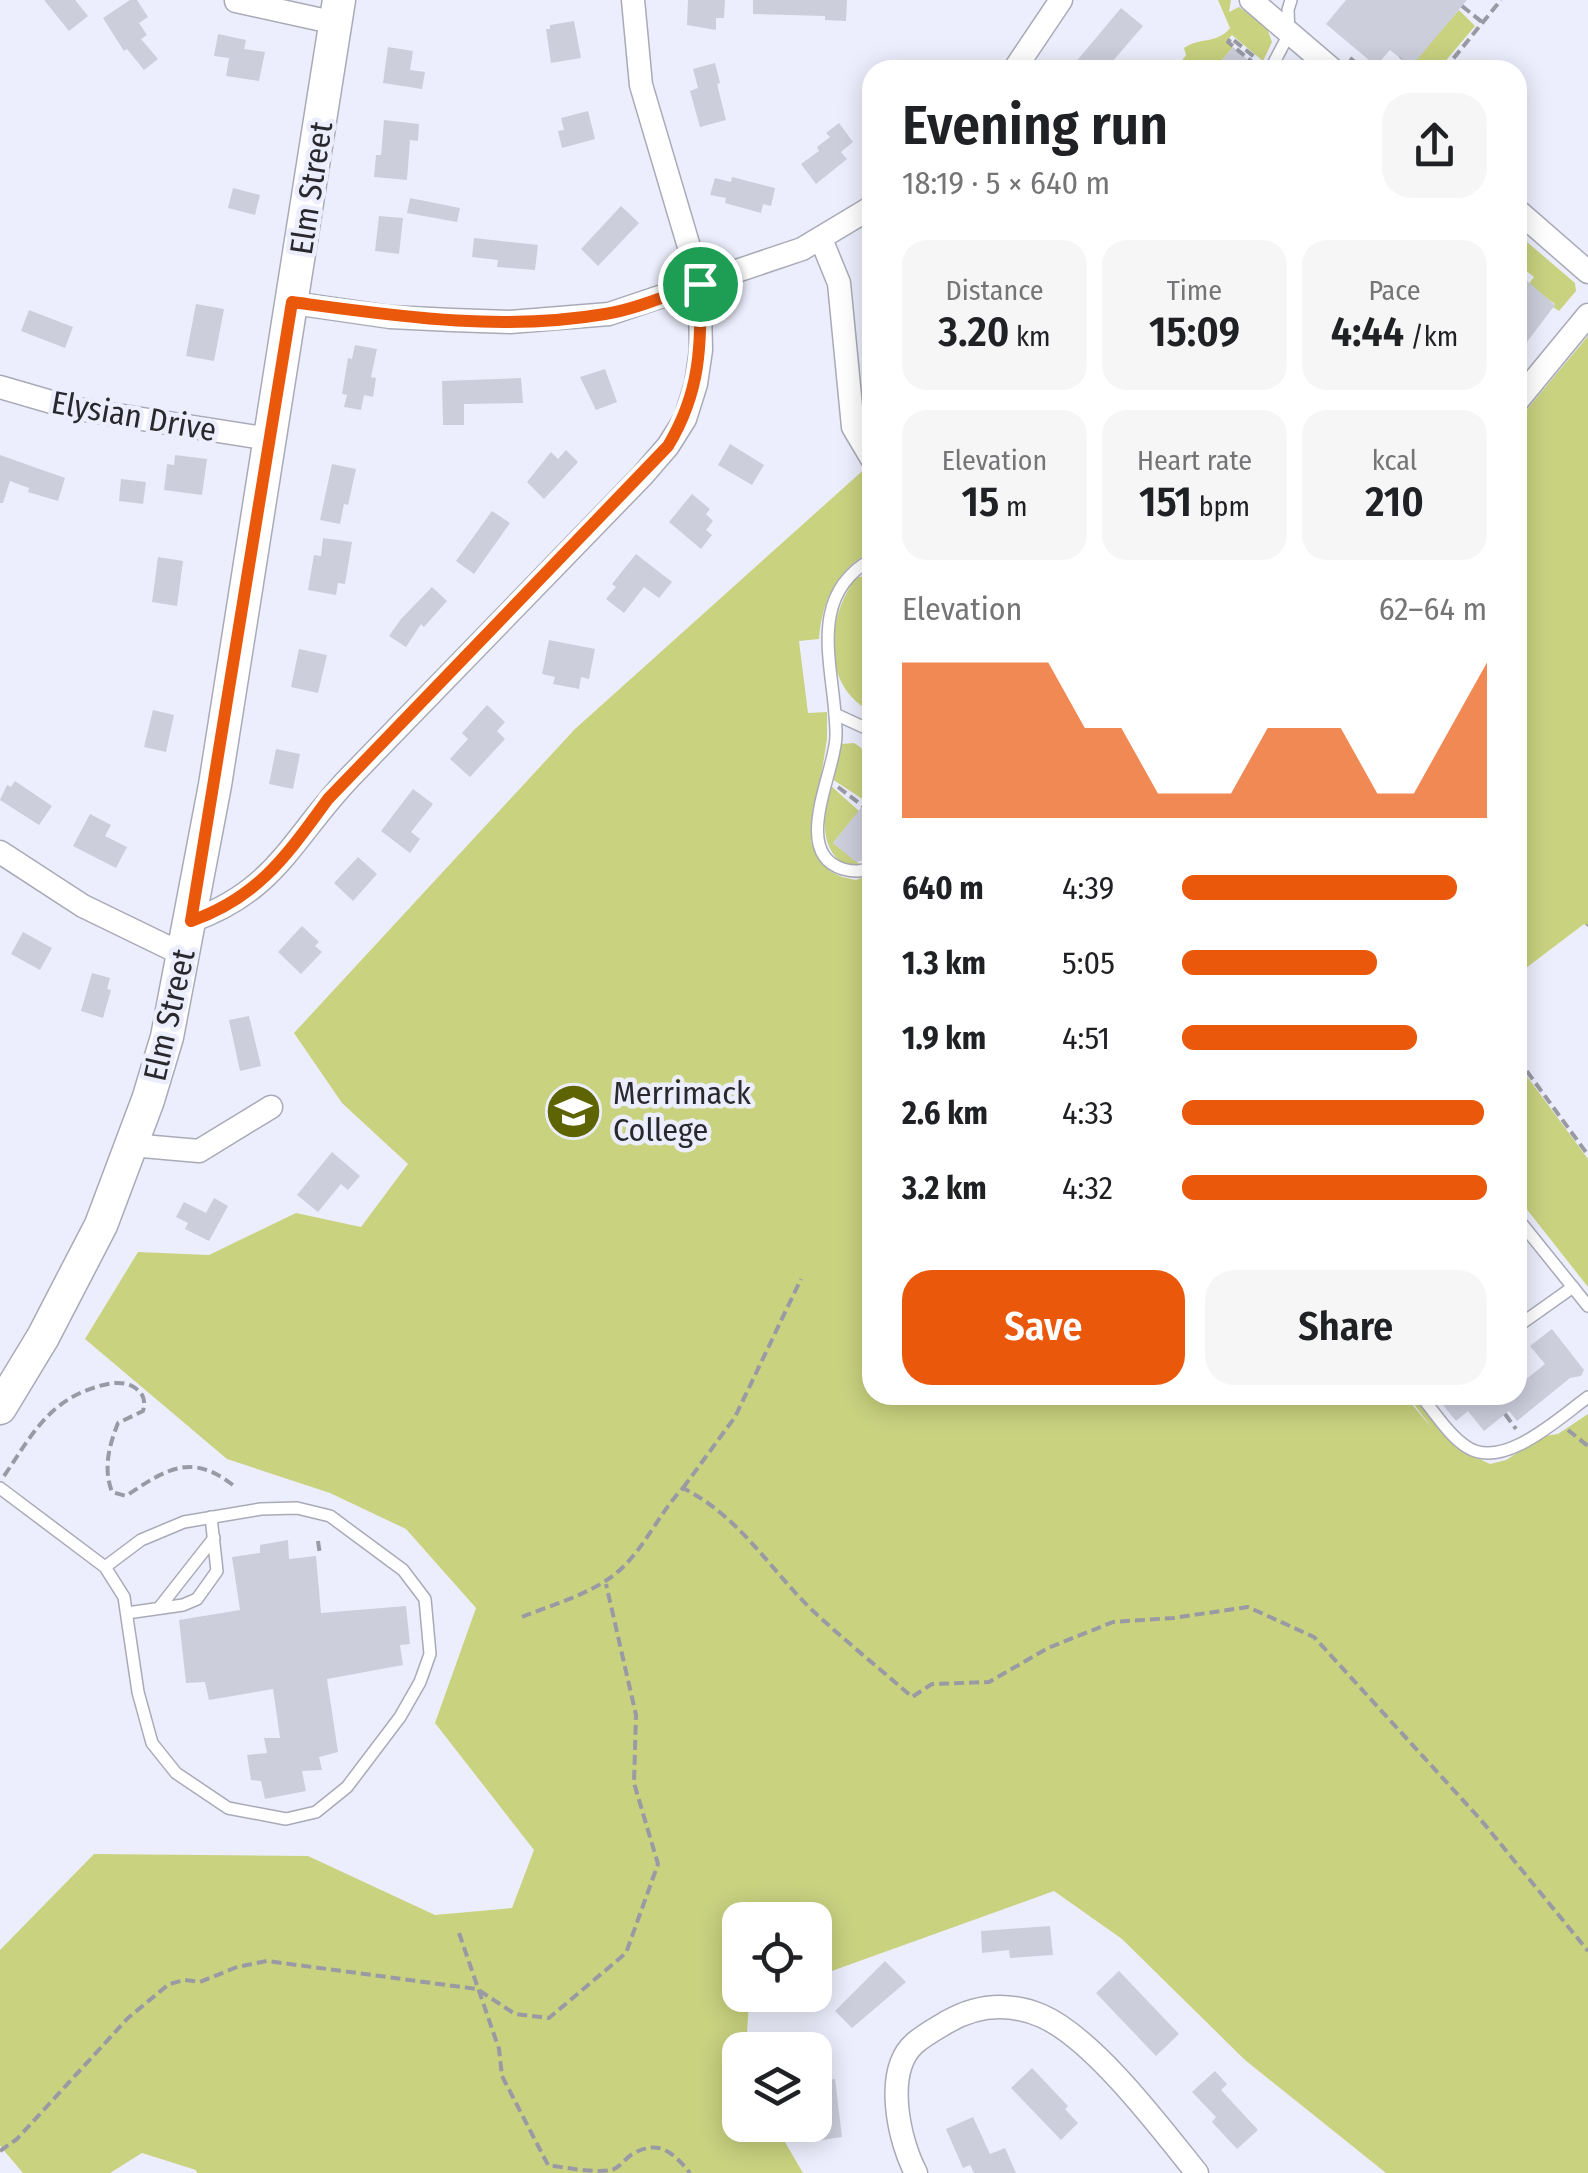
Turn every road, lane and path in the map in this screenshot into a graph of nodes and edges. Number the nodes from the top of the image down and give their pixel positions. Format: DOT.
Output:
graph roads {
  1 [pos="235,0"];
  2 [pos="633,0"];
  3 [pos="1062,0"];
  4 [pos="1251,0"];
  5 [pos="1292,0"];
  6 [pos="1500,0"];
  7 [pos="1462,6"];
  8 [pos="338,11"];
  9 [pos="1482,23"];
  10 [pos="1290,34"];
  11 [pos="1021,60"];
  12 [pos="1250,60"];
  13 [pos="1255,60"];
  14 [pos="1270,60"];
  15 [pos="1321,60"];
  16 [pos="1452,60"];
  17 [pos="862,213"];
  18 [pos="1527,219"];
  19 [pos="821,239"];
  20 [pos="1588,272"];
  21 [pos="700,284"];
  22 [pos="292,302"];
  23 [pos="1588,315"];
  24 [pos="0,387"];
  25 [pos="1527,389"];
  26 [pos="270,439"];
  27 [pos="862,440"];
  28 [pos="862,568"];
  29 [pos="835,714"];
  30 [pos="862,726"];
  31 [pos="826,778"];
  32 [pos="862,805"];
  33 [pos="0,852"];
  34 [pos="862,870"];
  35 [pos="191,921"];
  36 [pos="184,955"];
  37 [pos="1527,1071"];
  38 [pos="271,1107"];
  39 [pos="131,1145"];
  40 [pos="1588,1155"];
  41 [pos="1527,1230"];
  42 [pos="801,1279"];
  43 [pos="1573,1287"];
  44 [pos="1588,1306"];
  45 [pos="1527,1320"];
  46 [pos="1588,1397"];
  47 [pos="1429,1405"];
  48 [pos="0,1408"];
  49 [pos="1559,1418"];
  50 [pos="1588,1446"];
  51 [pos="0,1485"];
  52 [pos="234,1486"];
  53 [pos="683,1488"];
  54 [pos="212,1517"];
  55 [pos="214,1538"];
  56 [pos="318,1541"];
  57 [pos="320,1555"];
  58 [pos="105,1567"];
  59 [pos="606,1582"];
  60 [pos="158,1608"];
  61 [pos="127,1613"];
  62 [pos="522,1617"];
  63 [pos="459,1932"];
  64 [pos="1588,1951"];
  65 [pos="477,1989"];
  66 [pos="0,2151"];
  67 [pos="548,2165"];
  68 [pos="554,2173"];
  69 [pos="690,2173"];
  70 [pos="916,2173"];
  71 [pos="1198,2173"];
  1 -- 8 [label="street"];
  2 -- 21 [label="street"];
  3 -- 11 [label="street"];
  4 -- 10 [label="street"];
  5 -- 10 [label="lane"];
  6 -- 9 [label="path"];
  7 -- 9 [label="path"];
  8 -- 22 [label="main road, Elm Street"];
  9 -- 16 [label="path"];
  10 -- 14 [label="lane"];
  10 -- 15 [label="street"];
  12 -- 13 [label="path"];
  17 -- 19 [label="street"];
  18 -- 20 [label="street"];
  19 -- 21 [label="street"];
  19 -- 27 [label="street"];
  21 -- 22 [label="street"];
  21 -- 35 [label="street"];
  22 -- 26 [label="main road, Elm Street"];
  23 -- 25 [label="street"];
  24 -- 26 [label="street, Elysian Drive"];
  26 -- 35 [label="main road, Elm Street"];
  28 -- 29 [label="lane"];
  29 -- 30 [label="lane"];
  29 -- 31 [label="lane"];
  31 -- 32 [label="path"];
  31 -- 34 [label="lane"];
  33 -- 36 [label="street"];
  35 -- 36 [label="main road, Elm Street"];
  36 -- 39 [label="main road, Elm Street"];
  37 -- 40 [label="path"];
  38 -- 39 [label="street"];
  39 -- 48 [label="main road, Elm Street"];
  41 -- 43 [label="lane"];
  42 -- 53 [label="path"];
  43 -- 44 [label="lane"];
  43 -- 45 [label="lane"];
  46 -- 49 [label="lane"];
  47 -- 49 [label="lane"];
  49 -- 50 [label="path"];
  51 -- 52 [label="path"];
  51 -- 58 [label="lane"];
  53 -- 59 [label="path"];
  53 -- 64 [label="path"];
  54 -- 55 [label="lane"];
  54 -- 58 [label="lane"];
  54 -- 61 [label="lane"];
  55 -- 60 [label="lane"];
  55 -- 60 [label="lane"];
  56 -- 57 [label="path"];
  58 -- 61 [label="lane"];
  59 -- 62 [label="path"];
  59 -- 65 [label="path"];
  60 -- 61 [label="lane"];
  63 -- 65 [label="path"];
  65 -- 66 [label="path"];
  65 -- 67 [label="path"];
  67 -- 68 [label="path"];
  67 -- 69 [label="path"];
  70 -- 71 [label="street"];
}
